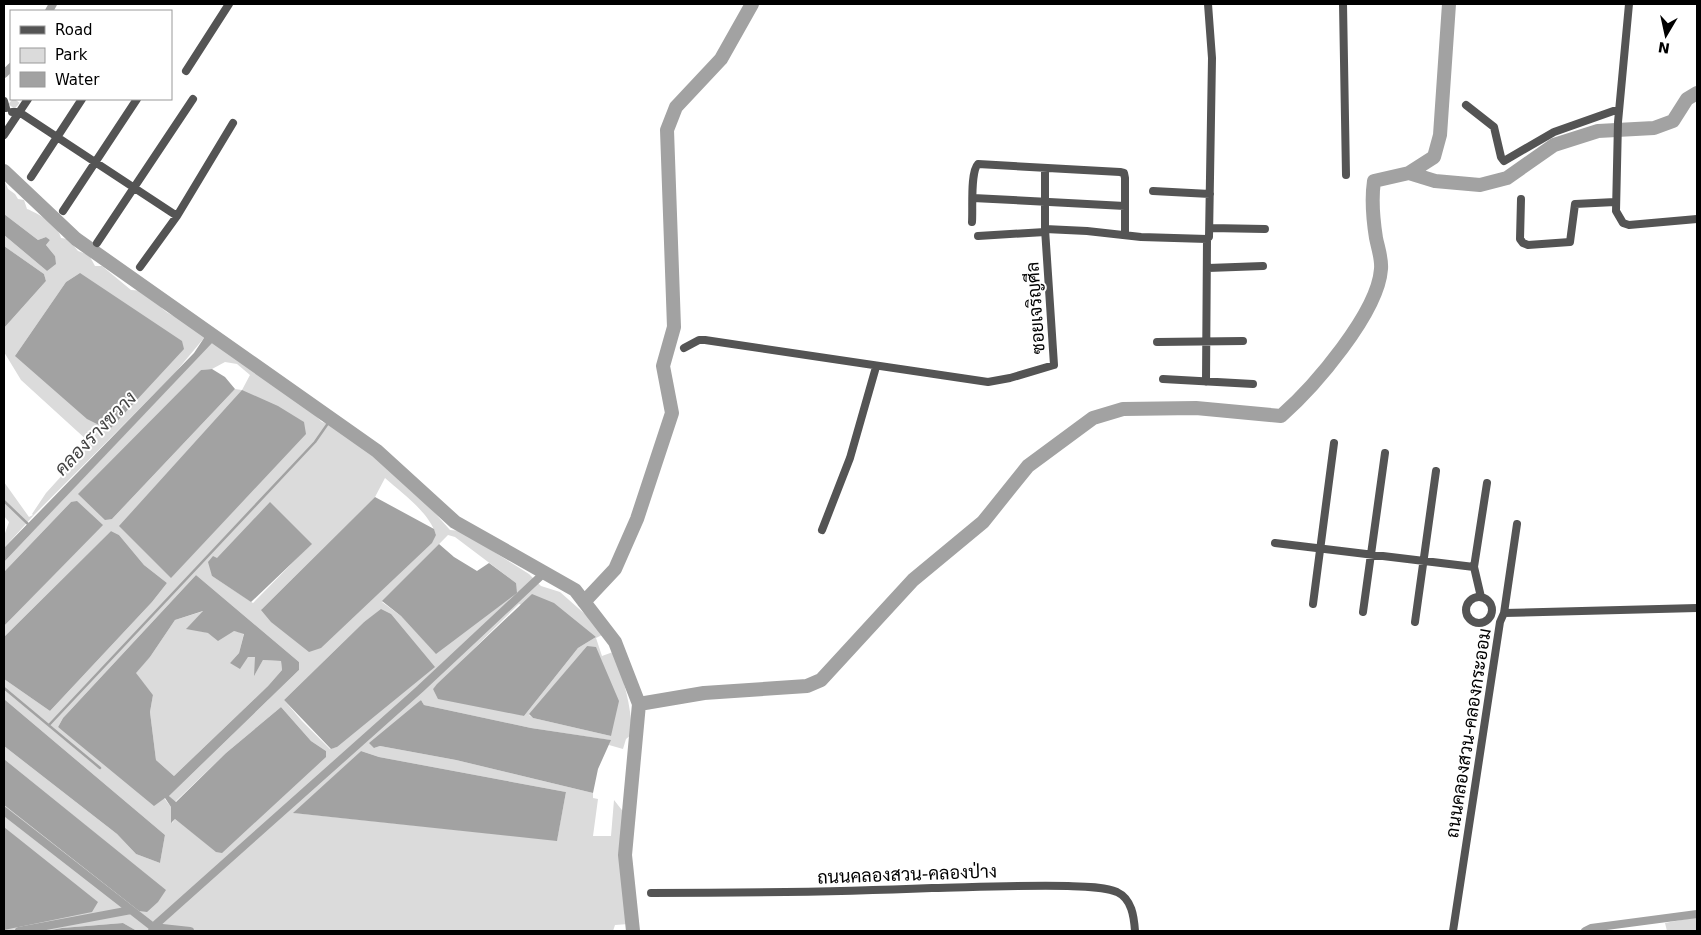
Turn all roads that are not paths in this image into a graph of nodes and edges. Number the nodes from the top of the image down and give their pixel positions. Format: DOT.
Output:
graph roads {
  1 [pos="229,4"];
  2 [pos="1208,4"];
  3 [pos="1343,4"];
  4 [pos="1630,4"];
  5 [pos="186,72"];
  6 [pos="193,99"];
  7 [pos="26,100"];
  8 [pos="81,100"];
  9 [pos="136,100"];
  10 [pos="1466,105"];
  11 [pos="11,107"];
  12 [pos="1619,109"];
  13 [pos="234,123"];
  14 [pos="4,135"];
  15 [pos="57,137"];
  16 [pos="96,162"];
  17 [pos="1045,168"];
  18 [pos="1346,175"];
  19 [pos="31,177"];
  20 [pos="134,187"];
  21 [pos="1153,191"];
  22 [pos="1210,194"];
  23 [pos="973,198"];
  24 [pos="1521,199"];
  25 [pos="1044,202"];
  26 [pos="1615,202"];
  27 [pos="1125,206"];
  28 [pos="63,211"];
  29 [pos="177,216"];
  30 [pos="1697,219"];
  31 [pos="972,222"];
  32 [pos="1210,228"];
  33 [pos="1265,229"];
  34 [pos="1045,230"];
  35 [pos="1125,234"];
  36 [pos="978,236"];
  37 [pos="1207,239"];
  38 [pos="97,243"];
  39 [pos="1263,266"];
  40 [pos="140,268"];
  41 [pos="1208,268"];
  42 [pos="1243,341"];
  43 [pos="1157,342"];
  44 [pos="1208,342"];
  45 [pos="684,348"];
  46 [pos="876,367"];
  47 [pos="1163,379"];
  48 [pos="1206,382"];
  49 [pos="1253,384"];
  50 [pos="1334,443"];
  51 [pos="1385,453"];
  52 [pos="1436,471"];
  53 [pos="1487,483"];
  54 [pos="1516,524"];
  55 [pos="822,530"];
  56 [pos="1275,543"];
  57 [pos="1321,548"];
  58 [pos="1371,553"];
  59 [pos="1423,559"];
  60 [pos="1474,567"];
  61 [pos="1480,597"];
  62 [pos="1313,604"];
  63 [pos="1697,608"];
  64 [pos="1363,612"];
  65 [pos="1491,612"];
  66 [pos="1503,615"];
  67 [pos="1415,622"];
  68 [pos="651,893"];
  69 [pos="1135,931"];
  70 [pos="1453,931"];
  1 -- 5 [label="street"];
  2 -- 22 [label="street"];
  3 -- 18 [label="street"];
  4 -- 12 [label="street"];
  6 -- 20 [label="street"];
  7 -- 11 [label="street"];
  8 -- 15 [label="street"];
  9 -- 16 [label="street"];
  10 -- 12 [label="street"];
  11 -- 14 [label="street"];
  11 -- 15 [label="street"];
  12 -- 26 [label="street"];
  13 -- 29 [label="street"];
  15 -- 16 [label="street"];
  15 -- 19 [label="street"];
  16 -- 20 [label="street"];
  16 -- 28 [label="street"];
  17 -- 23 [label="street"];
  17 -- 25 [label="street"];
  17 -- 27 [label="street"];
  20 -- 29 [label="street"];
  20 -- 38 [label="street"];
  21 -- 22 [label="street"];
  22 -- 32 [label="street"];
  23 -- 25 [label="street"];
  23 -- 31 [label="street"];
  24 -- 26 [label="street"];
  25 -- 27 [label="street"];
  25 -- 34 [label="street"];
  26 -- 30 [label="street"];
  27 -- 35 [label="street"];
  29 -- 40 [label="street"];
  32 -- 33 [label="street"];
  32 -- 37 [label="street"];
  34 -- 35 [label="street"];
  34 -- 36 [label="street"];
  34 -- 46 [label="street, ซอยเจริญศีล"];
  35 -- 37 [label="street"];
  37 -- 41 [label="street"];
  39 -- 41 [label="street"];
  41 -- 44 [label="street"];
  42 -- 44 [label="street"];
  43 -- 44 [label="street"];
  44 -- 48 [label="street"];
  45 -- 46 [label="street, ซอยเจริญศีล"];
  46 -- 55 [label="street"];
  47 -- 48 [label="street"];
  48 -- 49 [label="street"];
  50 -- 57 [label="street"];
  51 -- 58 [label="street"];
  52 -- 59 [label="street"];
  53 -- 60 [label="street"];
  54 -- 66 [label="street"];
  56 -- 57 [label="street"];
  57 -- 58 [label="street"];
  57 -- 62 [label="street"];
  58 -- 59 [label="street"];
  58 -- 64 [label="street"];
  59 -- 60 [label="street"];
  59 -- 67 [label="street"];
  60 -- 61 [label="street"];
  61 -- 65 [label="street"];
  61 -- 65 [label="street"];
  63 -- 66 [label="street, ถนนคลองสวน-คลองกระออม"];
  65 -- 66 [label="street"];
  66 -- 70 [label="street, ถนนคลองสวน-คลองกระออม"];
  68 -- 69 [label="street, ถนนคลองสวน-คลองป่าง"];
}
